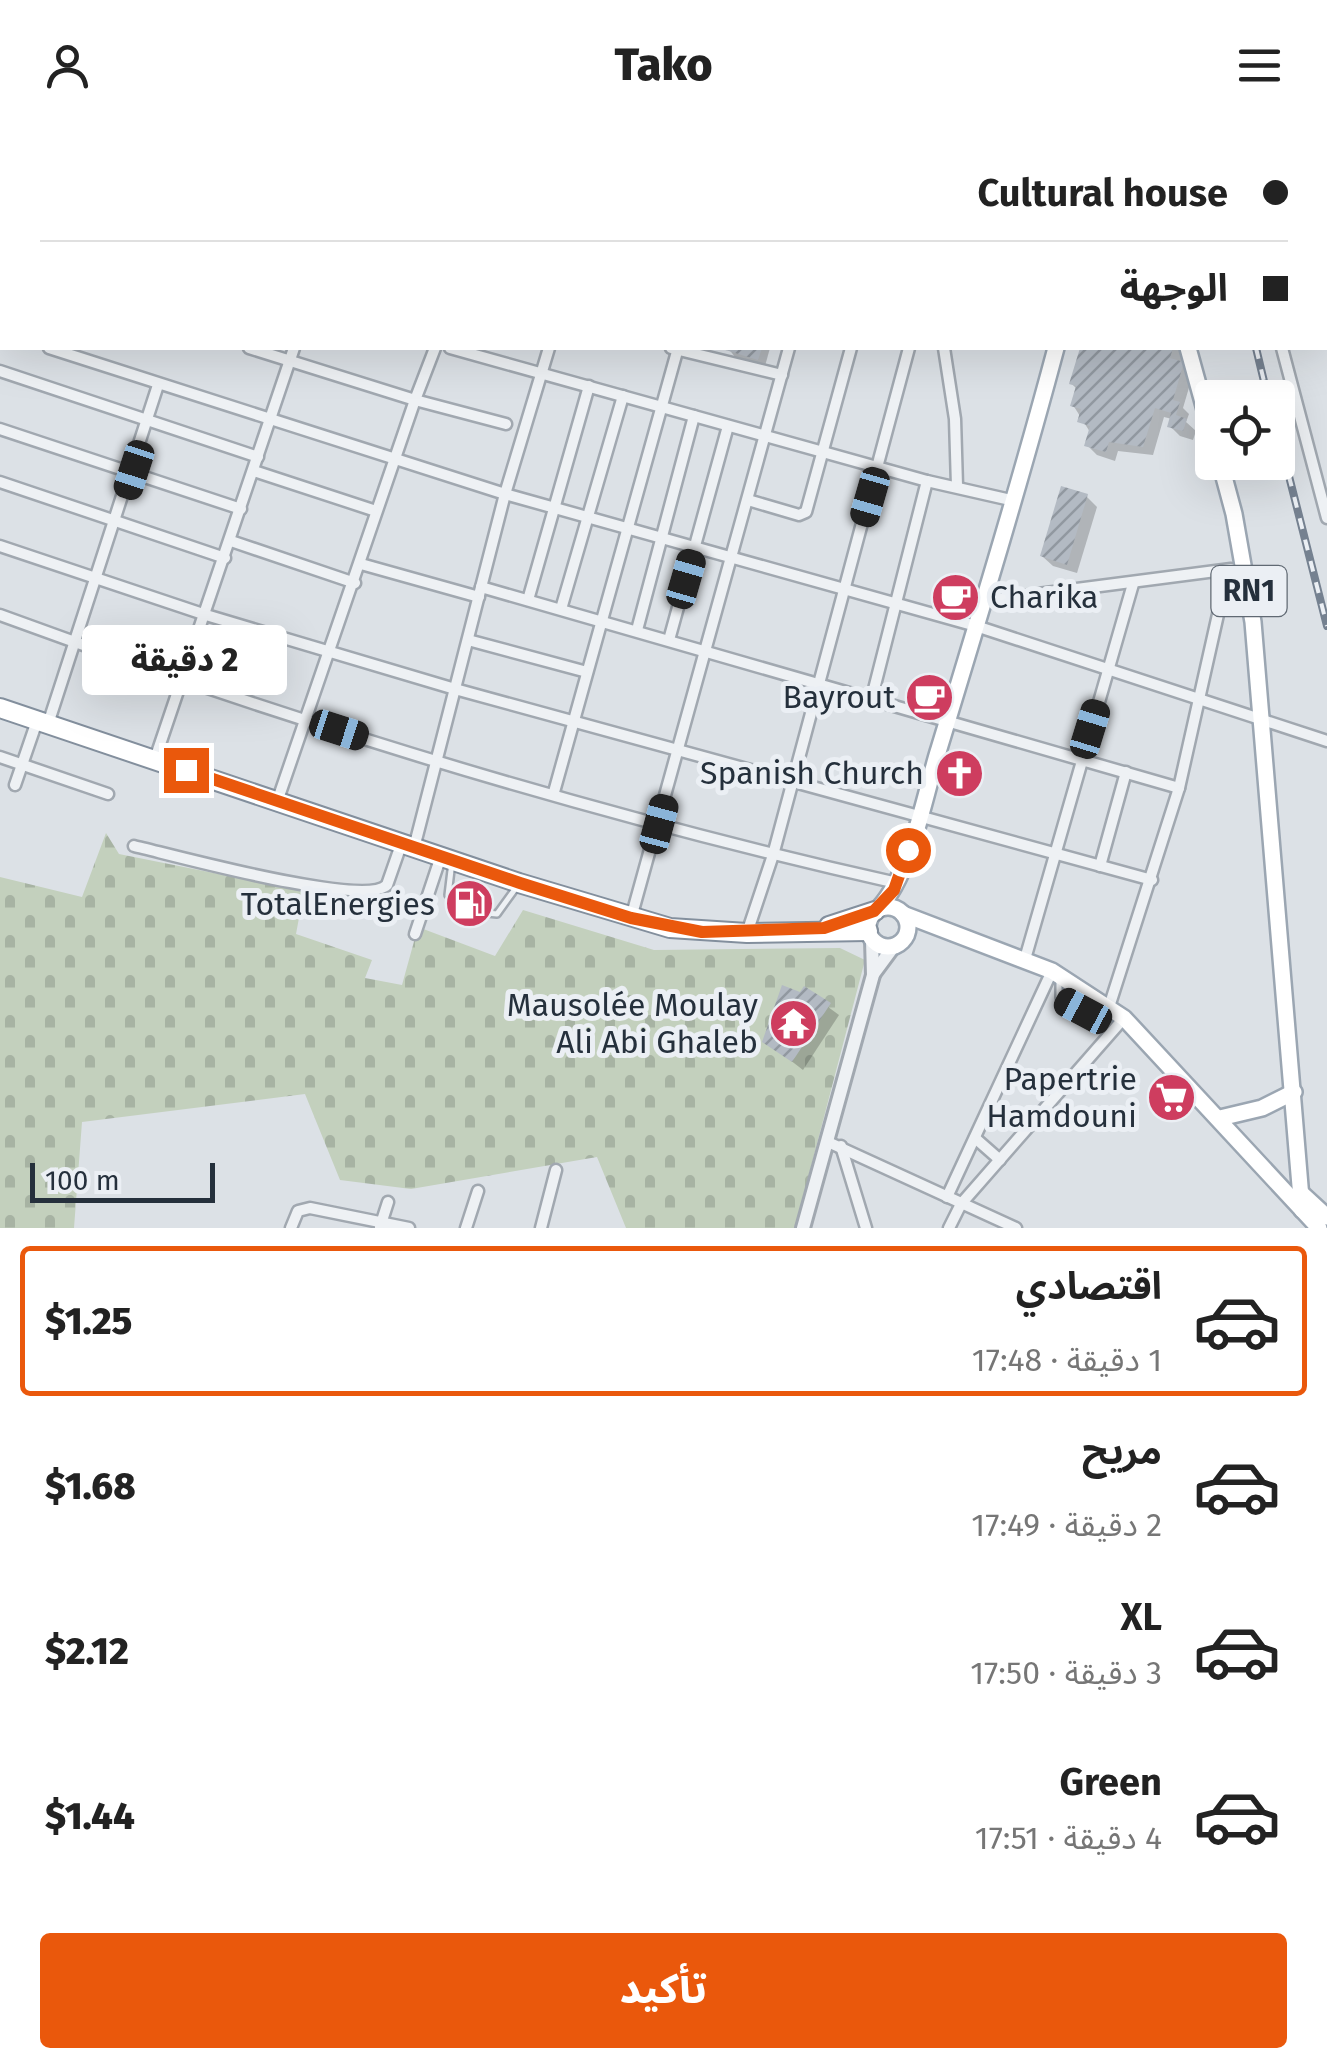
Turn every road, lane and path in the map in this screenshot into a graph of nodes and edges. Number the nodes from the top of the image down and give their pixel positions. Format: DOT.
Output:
graph roads {
  1 [pos="55,350"];
  2 [pos="255,350"];
  3 [pos="293,350"];
  4 [pos="434,350"];
  5 [pos="457,350"];
  6 [pos="548,350"];
  7 [pos="675,350"];
  8 [pos="683,350"];
  9 [pos="788,350"];
  10 [pos="850,350"];
  11 [pos="908,350"];
  12 [pos="944,350"];
  13 [pos="1055,350"];
  14 [pos="1189,350"];
  15 [pos="1283,350"];
  16 [pos="290,360"];
  17 [pos="0,371"];
  18 [pos="542,373"];
  19 [pos="782,375"];
  20 [pos="1197,380"];
  21 [pos="158,385"];
  22 [pos="589,386"];
  23 [pos="623,396"];
  24 [pos="415,400"];
  25 [pos="661,407"];
  26 [pos="694,416"];
  27 [pos="148,418"];
  28 [pos="270,421"];
  29 [pos="506,424"];
  30 [pos="728,426"];
  31 [pos="0,429"];
  32 [pos="766,436"];
  33 [pos="824,451"];
  34 [pos="258,457"];
  35 [pos="393,460"];
  36 [pos="879,465"];
  37 [pos="134,470"];
  38 [pos="254,471"];
  39 [pos="1223,480"];
  40 [pos="927,481"];
  41 [pos="0,482"];
  42 [pos="957,486"];
  43 [pos="505,494"];
  44 [pos="748,500"];
  45 [pos="1015,501"];
  46 [pos="556,508"];
  47 [pos="242,509"];
  48 [pos="376,511"];
  49 [pos="1326,511"];
  50 [pos="590,518"];
  51 [pos="117,521"];
  52 [pos="628,530"];
  53 [pos="662,540"];
  54 [pos="231,541"];
  55 [pos="0,546"];
  56 [pos="694,548"];
  57 [pos="226,558"];
  58 [pos="732,559"];
  59 [pos="360,564"];
  60 [pos="1237,568"];
  61 [pos="99,576"];
  62 [pos="355,584"];
  63 [pos="1133,584"];
  64 [pos="844,591"];
  65 [pos="480,592"];
  66 [pos="528,600"];
  67 [pos="984,600"];
  68 [pos="899,604"];
  69 [pos="561,609"];
  70 [pos="0,615"];
  71 [pos="206,615"];
  72 [pos="603,620"];
  73 [pos="976,626"];
  74 [pos="637,630"];
  75 [pos="468,640"];
  76 [pos="669,640"];
  77 [pos="76,643"];
  78 [pos="706,650"];
  79 [pos="329,652"];
  80 [pos="1109,669"];
  81 [pos="587,672"];
  82 [pos="183,680"];
  83 [pos="818,682"];
  84 [pos="455,688"];
  85 [pos="872,697"];
  86 [pos="1202,700"];
  87 [pos="0,708"];
  88 [pos="307,719"];
  89 [pos="574,720"];
  90 [pos="948,721"];
  91 [pos="1262,721"];
  92 [pos="43,722"];
  93 [pos="1327,741"];
  94 [pos="679,750"];
  95 [pos="0,757"];
  96 [pos="1081,758"];
  97 [pos="155,759"];
  98 [pos="436,761"];
  99 [pos="22,765"];
  100 [pos="1126,772"];
  101 [pos="793,780"];
  102 [pos="15,785"];
  103 [pos="1178,788"];
  104 [pos="554,792"];
  105 [pos="108,794"];
  106 [pos="278,802"];
  107 [pos="919,816"];
  108 [pos="659,824"];
  109 [pos="408,843"];
  110 [pos="134,846"];
  111 [pos="1055,854"];
  112 [pos="774,856"];
  113 [pos="447,857"];
  114 [pos="1100,866"];
  115 [pos="1152,880"];
  116 [pos="520,883"];
  117 [pos="897,883"];
  118 [pos="464,907"];
  119 [pos="877,910"];
  120 [pos="477,912"];
  121 [pos="901,912"];
  122 [pos="631,918"];
  123 [pos="944,926"];
  124 [pos="824,928"];
  125 [pos="907,932"];
  126 [pos="415,934"];
  127 [pos="747,934"];
  128 [pos="870,935"];
  129 [pos="894,946"];
  130 [pos="1024,959"];
  131 [pos="1056,974"];
  132 [pos="873,975"];
  133 [pos="1105,1004"];
  134 [pos="1124,1018"];
  135 [pos="1294,1092"];
  136 [pos="1220,1118"];
  137 [pos="975,1138"];
  138 [pos="834,1144"];
  139 [pos="1000,1160"];
  140 [pos="556,1170"];
  141 [pos="478,1191"];
  142 [pos="1300,1192"];
  143 [pos="947,1197"];
  144 [pos="388,1202"];
  145 [pos="961,1204"];
  146 [pos="1302,1210"];
  147 [pos="1327,1217"];
  148 [pos="380,1225"];
  149 [pos="291,1228"];
  150 [pos="409,1228"];
  151 [pos="466,1228"];
  152 [pos="540,1228"];
  153 [pos="803,1228"];
  154 [pos="866,1228"];
  155 [pos="949,1228"];
  156 [pos="1016,1228"];
  157 [pos="1319,1228"];
  1 -- 21 [label="street"];
  2 -- 16 [label="street"];
  3 -- 16 [label="street"];
  4 -- 24 [label="street"];
  5 -- 18 [label="street"];
  6 -- 18 [label="street"];
  7 -- 25 [label="street"];
  8 -- 19 [label="street"];
  9 -- 19 [label="street"];
  10 -- 33 [label="street"];
  11 -- 36 [label="street"];
  12 -- 42 [label="street"];
  13 -- 45 [label="main road"];
  14 -- 20 [label="main road"];
  15 -- 49 [label="street"];
  16 -- 24 [label="street"];
  16 -- 28 [label="street"];
  17 -- 27 [label="street"];
  18 -- 22 [label="street"];
  18 -- 43 [label="street"];
  19 -- 32 [label="street"];
  21 -- 27 [label="street"];
  21 -- 28 [label="street"];
  22 -- 23 [label="street"];
  22 -- 46 [label="street"];
  23 -- 25 [label="street"];
  23 -- 50 [label="street"];
  24 -- 29 [label="street"];
  24 -- 35 [label="street"];
  25 -- 26 [label="street"];
  25 -- 52 [label="street"];
  26 -- 30 [label="street"];
  26 -- 53 [label="street"];
  27 -- 34 [label="street"];
  27 -- 37 [label="street"];
  28 -- 34 [label="street"];
  28 -- 35 [label="street"];
  30 -- 32 [label="street"];
  30 -- 56 [label="street"];
  31 -- 37 [label="street"];
  32 -- 33 [label="street"];
  32 -- 44 [label="street"];
  33 -- 36 [label="street"];
  33 -- 44 [label="street"];
  34 -- 38 [label="street"];
  35 -- 43 [label="street"];
  35 -- 48 [label="street"];
  36 -- 40 [label="street"];
  36 -- 64 [label="street"];
  37 -- 47 [label="street"];
  37 -- 51 [label="street"];
  38 -- 47 [label="street"];
  38 -- 48 [label="street"];
  39 -- 60 [label="main road, RN1"];
  40 -- 42 [label="street"];
  40 -- 68 [label="street"];
  41 -- 51 [label="street"];
  42 -- 45 [label="street"];
  43 -- 46 [label="street"];
  43 -- 65 [label="street"];
  44 -- 58 [label="street"];
  45 -- 67 [label="main road"];
  46 -- 50 [label="street"];
  46 -- 66 [label="street"];
  47 -- 54 [label="street"];
  48 -- 59 [label="street"];
  50 -- 52 [label="street"];
  50 -- 69 [label="street"];
  51 -- 57 [label="street"];
  51 -- 61 [label="street"];
  52 -- 53 [label="street"];
  52 -- 72 [label="street"];
  53 -- 56 [label="street"];
  53 -- 74 [label="street"];
  54 -- 57 [label="street"];
  54 -- 62 [label="street"];
  55 -- 61 [label="street"];
  56 -- 58 [label="street"];
  56 -- 76 [label="street"];
  57 -- 71 [label="street"];
  58 -- 64 [label="street"];
  58 -- 78 [label="street"];
  59 -- 62 [label="street"];
  59 -- 65 [label="street"];
  60 -- 63 [label="street"];
  60 -- 86 [label="street"];
  60 -- 91 [label="main road, RN1"];
  61 -- 71 [label="street"];
  61 -- 77 [label="street"];
  62 -- 79 [label="street"];
  63 -- 67 [label="street"];
  63 -- 80 [label="street"];
  64 -- 68 [label="street"];
  64 -- 83 [label="street"];
  65 -- 66 [label="street"];
  65 -- 75 [label="street"];
  66 -- 69 [label="street"];
  67 -- 73 [label="main road"];
  68 -- 73 [label="street"];
  68 -- 85 [label="street"];
  69 -- 72 [label="street"];
  70 -- 77 [label="street"];
  71 -- 79 [label="street"];
  71 -- 82 [label="street"];
  72 -- 74 [label="street"];
  72 -- 81 [label="street"];
  73 -- 80 [label="street"];
  73 -- 90 [label="main road"];
  74 -- 76 [label="street"];
  75 -- 81 [label="street"];
  75 -- 84 [label="street"];
  76 -- 78 [label="street"];
  77 -- 82 [label="street"];
  77 -- 92 [label="street"];
  78 -- 83 [label="street"];
  78 -- 94 [label="street"];
  79 -- 84 [label="street"];
  79 -- 88 [label="street"];
  80 -- 86 [label="street"];
  80 -- 96 [label="street"];
  81 -- 89 [label="street"];
  82 -- 88 [label="street"];
  82 -- 97 [label="street"];
  83 -- 85 [label="street"];
  83 -- 101 [label="street"];
  84 -- 89 [label="street"];
  84 -- 98 [label="street"];
  85 -- 90 [label="street"];
  86 -- 91 [label="street"];
  86 -- 103 [label="street"];
  87 -- 92 [label="highway"];
  88 -- 98 [label="street"];
  88 -- 106 [label="street"];
  89 -- 94 [label="street"];
  89 -- 104 [label="street"];
  90 -- 96 [label="street"];
  90 -- 107 [label="main road"];
  91 -- 93 [label="street"];
  91 -- 135 [label="main road, RN1"];
  92 -- 97 [label="highway"];
  92 -- 99 [label="street"];
  94 -- 101 [label="street"];
  94 -- 108 [label="street"];
  95 -- 99 [label="street"];
  96 -- 100 [label="street"];
  96 -- 111 [label="street"];
  97 -- 106 [label="highway"];
  98 -- 104 [label="street"];
  98 -- 109 [label="street"];
  99 -- 102 [label="street"];
  99 -- 105 [label="street"];
  100 -- 103 [label="street"];
  100 -- 114 [label="street"];
  101 -- 107 [label="street"];
  101 -- 112 [label="street"];
  103 -- 115 [label="street"];
  104 -- 108 [label="street"];
  106 -- 109 [label="highway"];
  107 -- 111 [label="street"];
  107 -- 117 [label="main road"];
  108 -- 112 [label="street"];
  108 -- 122 [label="street"];
  109 -- 110 [label="street"];
  109 -- 113 [label="highway"];
  111 -- 114 [label="street"];
  111 -- 130 [label="street"];
  112 -- 117 [label="street"];
  112 -- 127 [label="street"];
  113 -- 116 [label="highway"];
  113 -- 118 [label="lane"];
  113 -- 126 [label="street"];
  114 -- 115 [label="street"];
  115 -- 133 [label="street"];
  116 -- 120 [label="lane"];
  116 -- 122 [label="highway"];
  117 -- 119 [label="main road"];
  117 -- 121 [label="main road"];
  119 -- 121 [label="main road"];
  119 -- 124 [label="highway"];
  119 -- 128 [label="main road"];
  121 -- 123 [label="main road"];
  121 -- 125 [label="main road"];
  122 -- 127 [label="highway"];
  123 -- 125 [label="main road"];
  123 -- 130 [label="main road"];
  124 -- 127 [label="highway"];
  124 -- 128 [label="highway"];
  125 -- 129 [label="main road"];
  128 -- 129 [label="main road"];
  128 -- 132 [label="street"];
  129 -- 132 [label="street"];
  130 -- 131 [label="main road"];
  131 -- 133 [label="main road"];
  131 -- 137 [label="street"];
  132 -- 138 [label="street"];
  133 -- 134 [label="main road"];
  134 -- 136 [label="main road"];
  134 -- 139 [label="street"];
  135 -- 136 [label="main road"];
  135 -- 142 [label="main road, RN1"];
  136 -- 146 [label="main road"];
  137 -- 139 [label="street"];
  137 -- 143 [label="street"];
  138 -- 143 [label="street"];
  138 -- 153 [label="street"];
  138 -- 154 [label="street"];
  139 -- 145 [label="street"];
  140 -- 152 [label="street"];
  141 -- 151 [label="street"];
  142 -- 146 [label="main road, RN1"];
  142 -- 147 [label="main road"];
  143 -- 145 [label="street"];
  144 -- 148 [label="street"];
  145 -- 155 [label="street"];
  145 -- 156 [label="street"];
  146 -- 157 [label="main road"];
  148 -- 149 [label="street"];
  148 -- 150 [label="street"];
}
